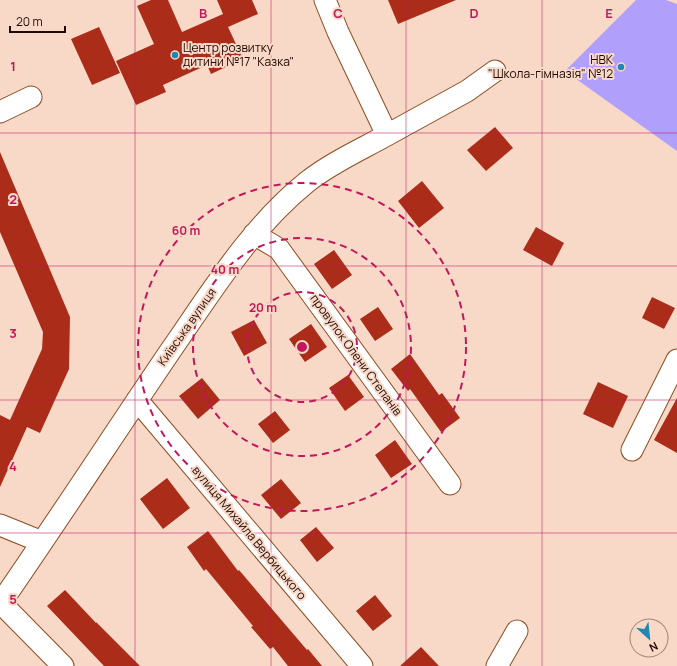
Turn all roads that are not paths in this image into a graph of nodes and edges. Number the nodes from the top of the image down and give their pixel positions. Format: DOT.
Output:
graph roads {
  1 [pos="325,0"];
  2 [pos="495,71"];
  3 [pos="31,97"];
  4 [pos="0,112"];
  5 [pos="387,135"];
  6 [pos="254,234"];
  7 [pos="677,360"];
  8 [pos="137,400"];
  9 [pos="632,450"];
  10 [pos="450,484"];
  11 [pos="0,525"];
  12 [pos="42,542"];
  13 [pos="1,604"];
  14 [pos="517,631"];
  15 [pos="63,666"];
  16 [pos="362,666"];
  17 [pos="497,666"];
  1 -- 5 [label="street"];
  2 -- 5 [label="street, Київська вулиця"];
  3 -- 4 [label="street"];
  5 -- 6 [label="street, Київська вулиця"];
  6 -- 8 [label="street, Київська вулиця"];
  6 -- 10 [label="street, провулок Олени Степанів"];
  7 -- 9 [label="street"];
  8 -- 12 [label="street, Київська вулиця"];
  8 -- 16 [label="street, вулиця Михайла Вербицького"];
  11 -- 12 [label="street"];
  12 -- 13 [label="street, Київська вулиця"];
  13 -- 15 [label="street"];
  14 -- 17 [label="street"];
}
